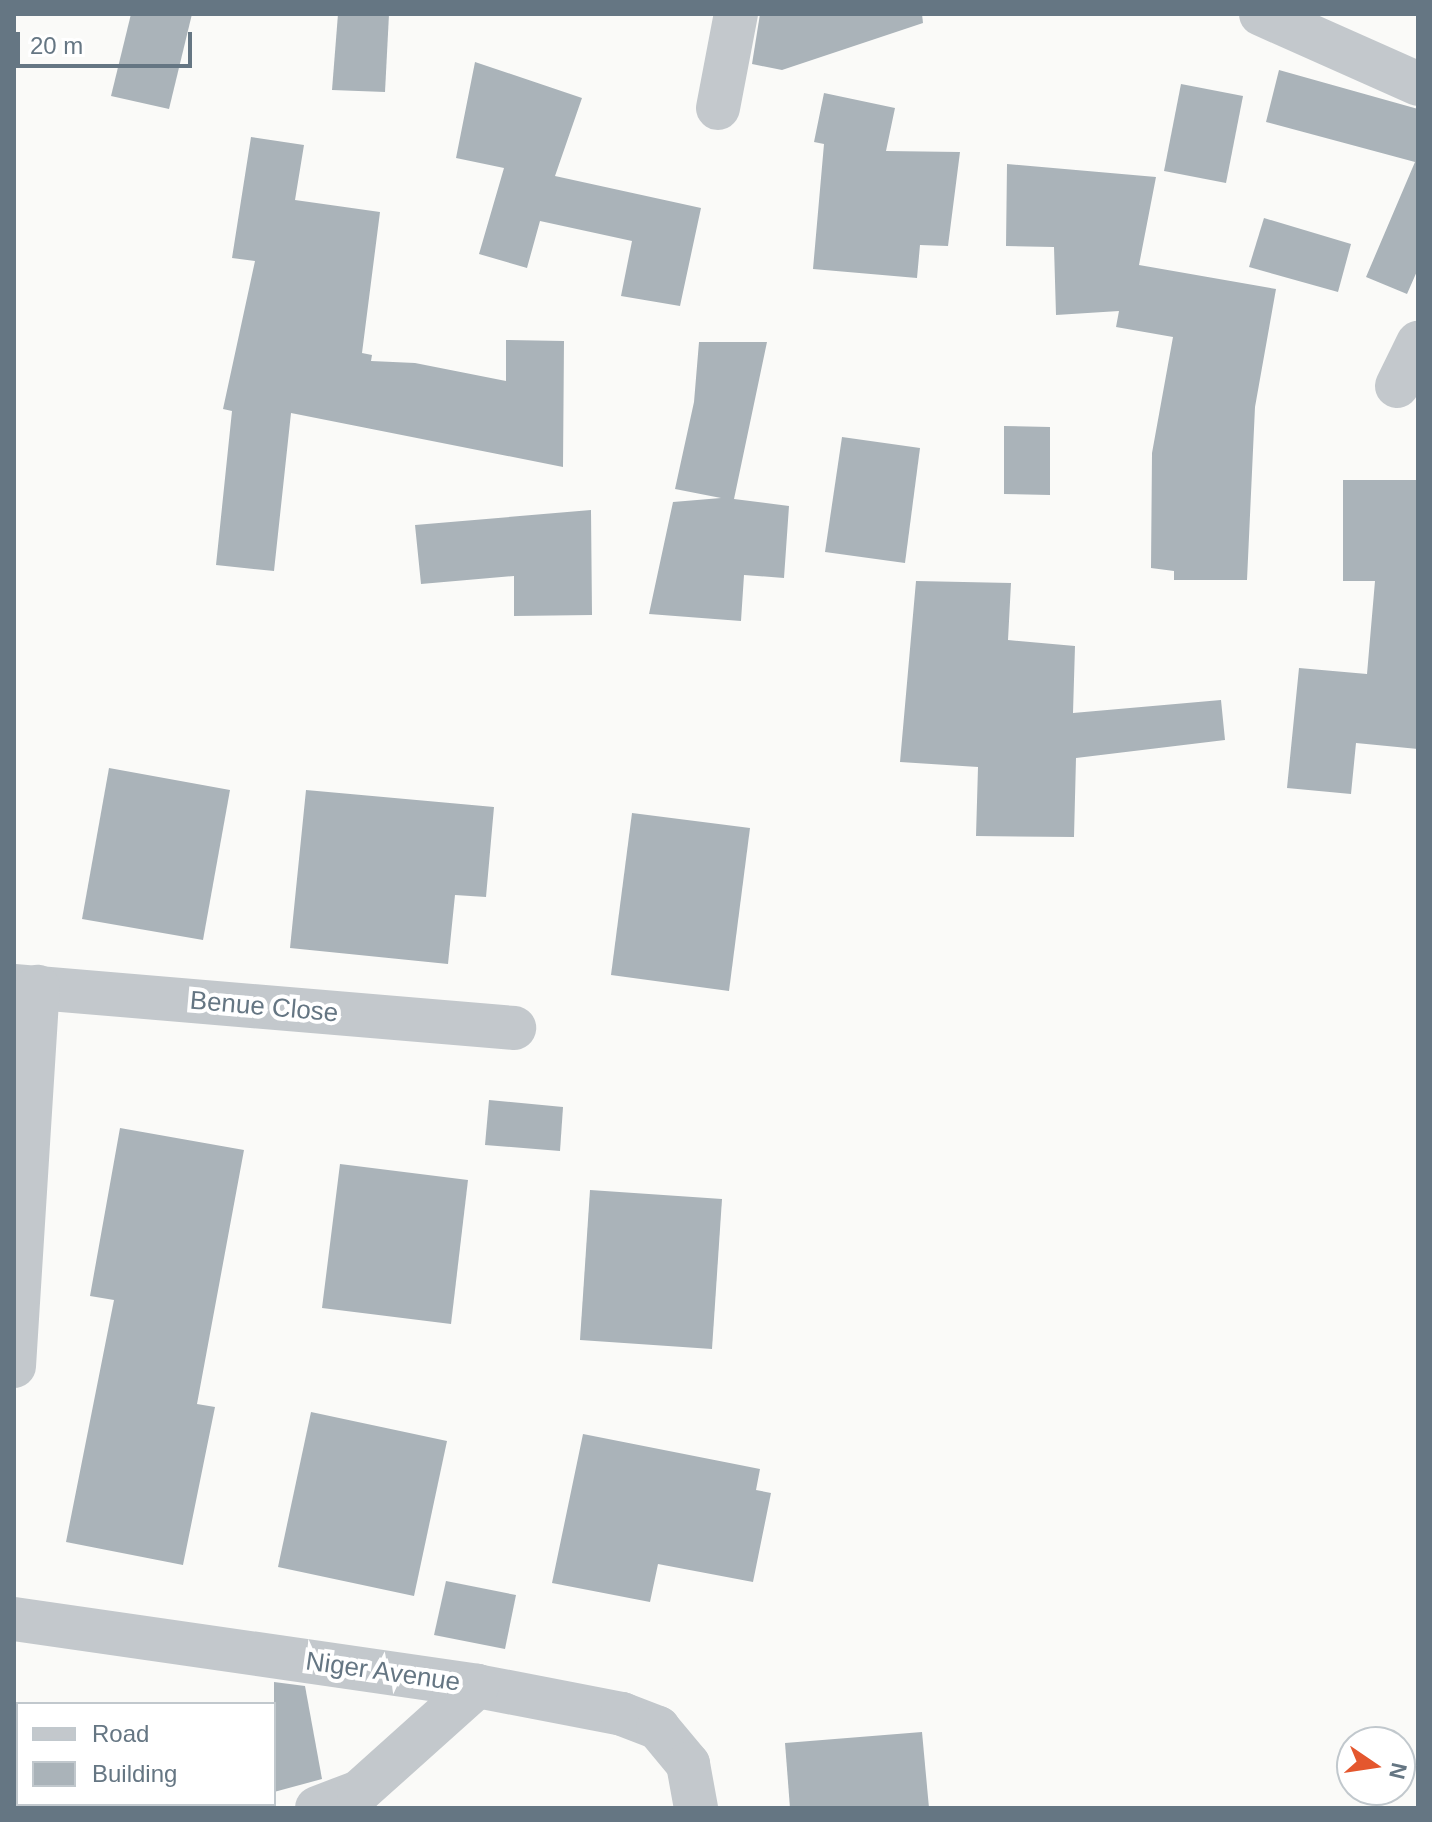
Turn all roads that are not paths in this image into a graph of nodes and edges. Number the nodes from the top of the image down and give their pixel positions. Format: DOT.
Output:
graph roads {
  1 [pos="736,14"];
  2 [pos="1261,14"];
  3 [pos="1418,84"];
  4 [pos="718,108"];
  5 [pos="1418,343"];
  6 [pos="1397,386"];
  7 [pos="26,987"];
  8 [pos="514,1028"];
  9 [pos="14,1366"];
  10 [pos="14,1619"];
  11 [pos="477,1686"];
  12 [pos="317,1808"];
  13 [pos="696,1808"];
  1 -- 4 [label="street"];
  2 -- 3 [label="street"];
  5 -- 6 [label="street"];
  7 -- 8 [label="street, Benue Close"];
  7 -- 9 [label="street"];
  10 -- 11 [label="street, Niger Avenue"];
  11 -- 12 [label="street"];
  11 -- 13 [label="street, Niger Avenue"];
}
